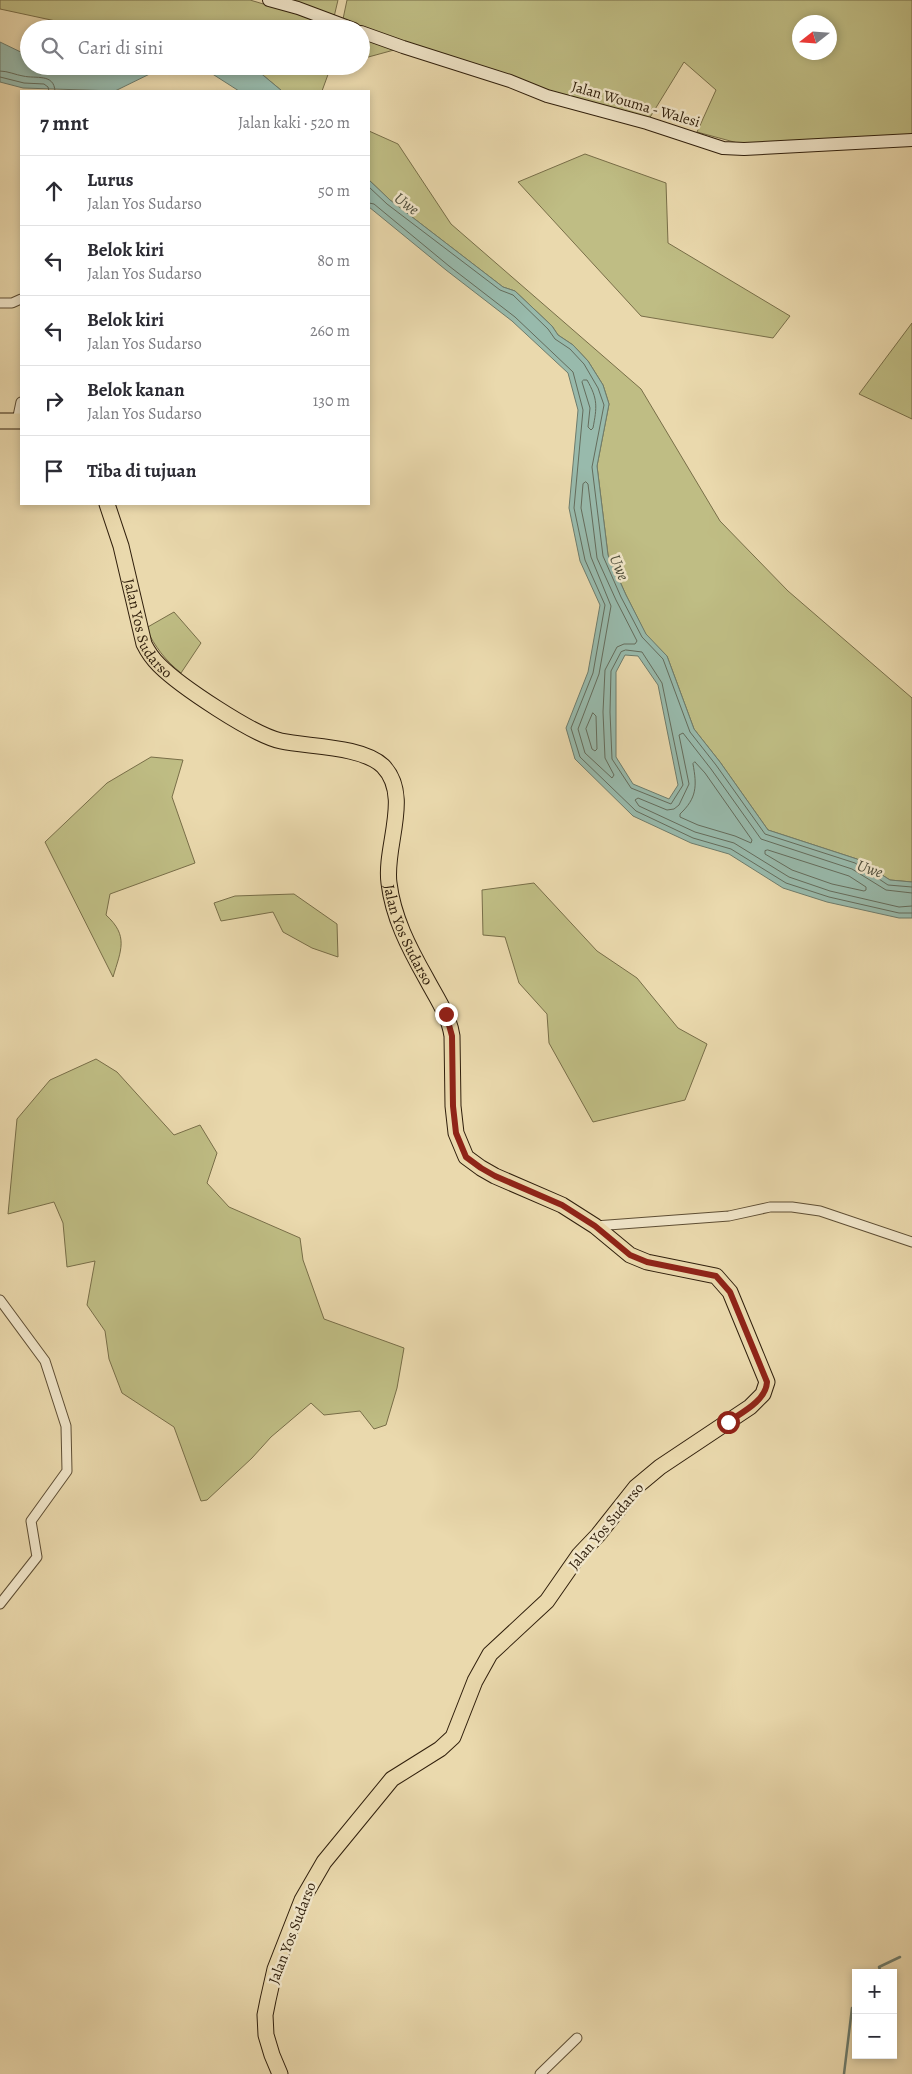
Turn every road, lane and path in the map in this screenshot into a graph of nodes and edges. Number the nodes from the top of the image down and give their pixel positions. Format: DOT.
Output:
graph roads {
  1 [pos="269,0"];
  2 [pos="330,20"];
  3 [pos="370,35"];
  4 [pos="912,140"];
  5 [pos="20,299"];
  6 [pos="0,304"];
  7 [pos="0,421"];
  8 [pos="19,421"];
  9 [pos="108,505"];
  10 [pos="595,1226"];
  11 [pos="912,1242"];
  12 [pos="0,1300"];
  13 [pos="0,1604"];
  14 [pos="577,2038"];
  15 [pos="280,2074"];
  16 [pos="540,2074"];
  1 -- 2 [label="street"];
  3 -- 4 [label="street, Jalan Wouma - Walesi"];
  5 -- 6 [label="street"];
  7 -- 8 [label="main road"];
  9 -- 10 [label="main road, Jalan Yos Sudarso"];
  10 -- 11 [label="street"];
  10 -- 15 [label="main road, Jalan Yos Sudarso"];
  12 -- 13 [label="street"];
  14 -- 16 [label="street"];
}
